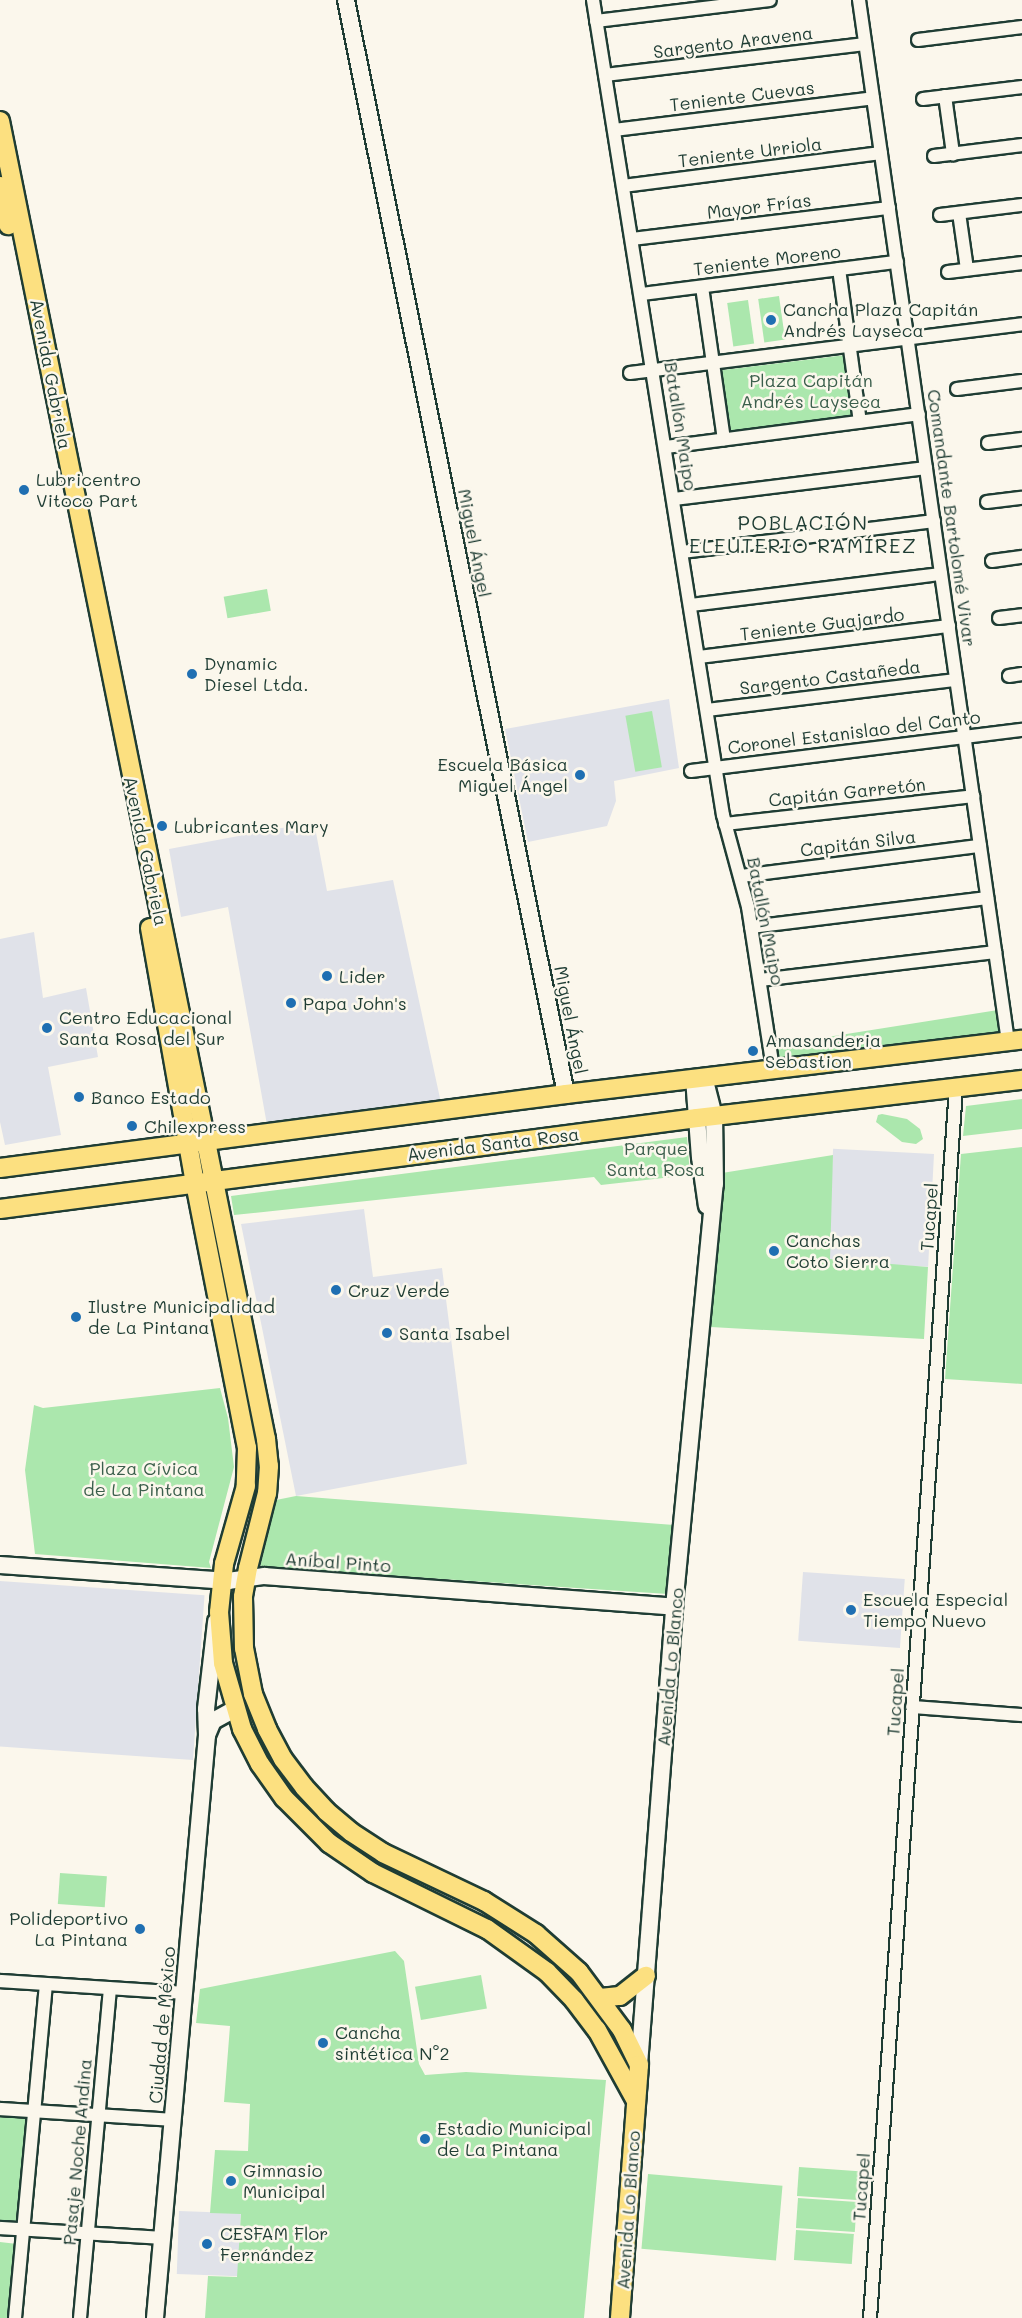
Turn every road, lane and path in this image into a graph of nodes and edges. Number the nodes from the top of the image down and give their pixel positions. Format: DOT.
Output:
graph roads {
  1 [pos="346,0"];
  2 [pos="593,0"];
  3 [pos="770,0"];
  4 [pos="859,0"];
  5 [pos="596,21"];
  6 [pos="1022,27"];
  7 [pos="918,40"];
  8 [pos="866,44"];
  9 [pos="605,75"];
  10 [pos="1022,87"];
  11 [pos="945,96"];
  12 [pos="873,98"];
  13 [pos="923,99"];
  14 [pos="0,122"];
  15 [pos="614,130"];
  16 [pos="1022,145"];
  17 [pos="881,153"];
  18 [pos="953,154"];
  19 [pos="934,156"];
  20 [pos="0,186"];
  21 [pos="624,186"];
  22 [pos="1022,204"];
  23 [pos="889,208"];
  24 [pos="960,213"];
  25 [pos="940,215"];
  26 [pos="632,239"];
  27 [pos="897,262"];
  28 [pos="1022,262"];
  29 [pos="839,269"];
  30 [pos="967,269"];
  31 [pos="948,272"];
  32 [pos="702,287"];
  33 [pos="642,294"];
  34 [pos="1022,324"];
  35 [pos="908,338"];
  36 [pos="849,346"];
  37 [pos="713,363"];
  38 [pos="654,370"];
  39 [pos="630,373"];
  40 [pos="1022,381"];
  41 [pos="957,389"];
  42 [pos="919,414"];
  43 [pos="860,422"];
  44 [pos="724,439"];
  45 [pos="1022,439"];
  46 [pos="988,443"];
  47 [pos="666,447"];
  48 [pos="926,468"];
  49 [pos="1022,498"];
  50 [pos="674,499"];
  51 [pos="987,502"];
  52 [pos="934,521"];
  53 [pos="682,552"];
  54 [pos="1022,557"];
  55 [pos="992,561"];
  56 [pos="941,574"];
  57 [pos="691,606"];
  58 [pos="1022,615"];
  59 [pos="999,618"];
  60 [pos="949,626"];
  61 [pos="699,657"];
  62 [pos="957,680"];
  63 [pos="707,710"];
  64 [pos="1022,730"];
  65 [pos="964,737"];
  66 [pos="716,768"];
  67 [pos="691,771"];
  68 [pos="973,796"];
  69 [pos="725,824"];
  70 [pos="980,846"];
  71 [pos="741,876"];
  72 [pos="987,898"];
  73 [pos="752,927"];
  74 [pos="995,952"];
  75 [pos="760,980"];
  76 [pos="1015,1041"];
  77 [pos="773,1069"];
  78 [pos="699,1078"];
  79 [pos="1022,1080"];
  80 [pos="956,1088"];
  81 [pos="566,1094"];
  82 [pos="705,1117"];
  83 [pos="198,1141"];
  84 [pos="0,1168"];
  85 [pos="215,1180"];
  86 [pos="195,1183"];
  87 [pos="0,1209"];
  88 [pos="0,1564"];
  89 [pos="245,1579"];
  90 [pos="221,1581"];
  91 [pos="674,1607"];
  92 [pos="219,1612"];
  93 [pos="254,1694"];
  94 [pos="912,1707"];
  95 [pos="235,1709"];
  96 [pos="1022,1715"];
  97 [pos="207,1735"];
  98 [pos="439,1880"];
  99 [pos="430,1900"];
  100 [pos="646,1976"];
  101 [pos="0,1981"];
  102 [pos="46,1984"];
  103 [pos="110,1988"];
  104 [pos="184,1993"];
  105 [pos="600,1998"];
  106 [pos="639,2065"];
  107 [pos="637,2102"];
  108 [pos="0,2109"];
  109 [pos="34,2111"];
  110 [pos="99,2115"];
  111 [pos="173,2120"];
  112 [pos="0,2228"];
  113 [pos="23,2229"];
  114 [pos="88,2234"];
  115 [pos="162,2238"];
  116 [pos="15,2318"];
  117 [pos="80,2318"];
  118 [pos="155,2318"];
  119 [pos="620,2318"];
  120 [pos="870,2318"];
  1 -- 81 [label="street, Miguel Ángel"];
  2 -- 5 [label="street, Batallón Maipo"];
  3 -- 5 [label="street"];
  4 -- 8 [label="street, Comandante Bartolomé Vivar"];
  5 -- 9 [label="street, Batallón Maipo"];
  6 -- 7 [label="street"];
  8 -- 9 [label="street, Sargento Aravena"];
  8 -- 12 [label="street, Comandante Bartolomé Vivar"];
  9 -- 15 [label="street, Batallón Maipo"];
  10 -- 11 [label="street"];
  11 -- 13 [label="street"];
  11 -- 18 [label="street"];
  12 -- 15 [label="street, Teniente Cuevas"];
  12 -- 17 [label="street, Comandante Bartolomé Vivar"];
  14 -- 83 [label="main road, Avenida Gabriela"];
  15 -- 21 [label="street, Batallón Maipo"];
  16 -- 18 [label="street"];
  17 -- 21 [label="street, Teniente Urriola"];
  17 -- 23 [label="street, Comandante Bartolomé Vivar"];
  18 -- 19 [label="street"];
  20 -- 83 [label="main road, Avenida Gabriela"];
  21 -- 26 [label="street, Batallón Maipo"];
  22 -- 24 [label="street"];
  23 -- 26 [label="street, Mayor Frías"];
  23 -- 27 [label="street, Comandante Bartolomé Vivar"];
  24 -- 25 [label="street"];
  24 -- 30 [label="street"];
  26 -- 33 [label="street, Batallón Maipo"];
  27 -- 29 [label="street, Teniente Moreno"];
  27 -- 35 [label="street, Comandante Bartolomé Vivar"];
  28 -- 30 [label="street"];
  29 -- 32 [label="street, Teniente Moreno"];
  29 -- 36 [label="street"];
  30 -- 31 [label="street"];
  32 -- 33 [label="street, Teniente Moreno"];
  32 -- 37 [label="street"];
  33 -- 38 [label="street, Batallón Maipo"];
  34 -- 35 [label="street"];
  35 -- 36 [label="street"];
  35 -- 42 [label="street, Comandante Bartolomé Vivar"];
  36 -- 37 [label="street"];
  36 -- 43 [label="street"];
  37 -- 38 [label="street"];
  37 -- 44 [label="street"];
  38 -- 39 [label="street"];
  38 -- 47 [label="street, Batallón Maipo"];
  40 -- 41 [label="street"];
  42 -- 43 [label="street"];
  42 -- 48 [label="street, Comandante Bartolomé Vivar"];
  43 -- 44 [label="street"];
  44 -- 47 [label="street"];
  45 -- 46 [label="street"];
  47 -- 50 [label="street, Batallón Maipo"];
  48 -- 50 [label="street"];
  48 -- 52 [label="street, Comandante Bartolomé Vivar"];
  49 -- 51 [label="street"];
  50 -- 53 [label="street, Batallón Maipo"];
  52 -- 53 [label="street"];
  52 -- 56 [label="street, Comandante Bartolomé Vivar"];
  53 -- 57 [label="street, Batallón Maipo"];
  54 -- 55 [label="street"];
  56 -- 57 [label="street"];
  56 -- 60 [label="street, Comandante Bartolomé Vivar"];
  57 -- 61 [label="street, Batallón Maipo"];
  58 -- 59 [label="street"];
  60 -- 61 [label="street, Teniente Guajardo"];
  60 -- 62 [label="street, Comandante Bartolomé Vivar"];
  61 -- 63 [label="street, Batallón Maipo"];
  62 -- 63 [label="street, Sargento Castañeda"];
  62 -- 65 [label="street, Comandante Bartolomé Vivar"];
  63 -- 66 [label="street, Batallón Maipo"];
  64 -- 65 [label="street, Coronel Estanislao del Canto"];
  65 -- 66 [label="street, Coronel Estanislao del Canto"];
  65 -- 68 [label="street, Comandante Bartolomé Vivar"];
  66 -- 67 [label="street, Coronel Estanislao del Canto"];
  66 -- 69 [label="street, Batallón Maipo"];
  68 -- 69 [label="street, Capitán Garretón"];
  68 -- 70 [label="street, Comandante Bartolomé Vivar"];
  69 -- 71 [label="street, Batallón Maipo"];
  70 -- 71 [label="street, Capitán Silva"];
  70 -- 72 [label="street, Comandante Bartolomé Vivar"];
  71 -- 73 [label="street, Batallón Maipo"];
  72 -- 73 [label="street"];
  72 -- 74 [label="street, Comandante Bartolomé Vivar"];
  73 -- 75 [label="street, Batallón Maipo"];
  74 -- 75 [label="street"];
  74 -- 76 [label="street, Comandante Bartolomé Vivar"];
  75 -- 77 [label="street, Batallón Maipo"];
  76 -- 77 [label="main road"];
  77 -- 78 [label="main road"];
  78 -- 81 [label="main road"];
  78 -- 82 [label="street, Avenida Lo Blanco"];
  79 -- 80 [label="main road, Avenida Santa Rosa"];
  80 -- 82 [label="main road, Avenida Santa Rosa"];
  80 -- 94 [label="street, Tucapel"];
  81 -- 83 [label="main road"];
  82 -- 85 [label="main road, Avenida Santa Rosa"];
  82 -- 91 [label="street, Avenida Lo Blanco"];
  83 -- 84 [label="main road"];
  83 -- 85 [label="main road, Avenida Gabriela"];
  83 -- 86 [label="main road, Avenida Gabriela"];
  85 -- 86 [label="main road, Avenida Santa Rosa"];
  85 -- 89 [label="main road, Avenida Gabriela"];
  86 -- 87 [label="main road, Avenida Santa Rosa"];
  86 -- 90 [label="main road, Avenida Gabriela"];
  88 -- 90 [label="street, Aníbal Pinto"];
  89 -- 90 [label="street, Aníbal Pinto"];
  89 -- 91 [label="street, Aníbal Pinto"];
  89 -- 93 [label="main road, Avenida Gabriela"];
  90 -- 92 [label="main road, Avenida Gabriela"];
  91 -- 100 [label="street, Avenida Lo Blanco"];
  92 -- 95 [label="main road, Avenida Gabriela"];
  92 -- 97 [label="street, Ciudad de México"];
  93 -- 95 [label="main road"];
  93 -- 98 [label="main road, Avenida Gabriela"];
  94 -- 96 [label="street"];
  94 -- 120 [label="street, Tucapel"];
  95 -- 97 [label="street"];
  95 -- 99 [label="main road, Avenida Gabriela"];
  97 -- 104 [label="street, Ciudad de México"];
  98 -- 99 [label="main road"];
  98 -- 105 [label="main road, Avenida Gabriela"];
  99 -- 107 [label="main road, Avenida Gabriela"];
  100 -- 105 [label="main road"];
  100 -- 106 [label="street, Avenida Lo Blanco"];
  101 -- 102 [label="street"];
  102 -- 103 [label="street"];
  102 -- 109 [label="street"];
  103 -- 104 [label="street"];
  103 -- 110 [label="street, Pasaje Noche Andina"];
  104 -- 111 [label="street, Ciudad de México"];
  105 -- 106 [label="main road, Avenida Gabriela"];
  106 -- 107 [label="main road, Avenida Lo Blanco"];
  107 -- 119 [label="main road, Avenida Lo Blanco"];
  108 -- 109 [label="street"];
  109 -- 110 [label="street"];
  109 -- 113 [label="street"];
  110 -- 111 [label="street"];
  110 -- 114 [label="street, Pasaje Noche Andina"];
  111 -- 115 [label="street, Ciudad de México"];
  112 -- 113 [label="street"];
  113 -- 114 [label="street"];
  113 -- 116 [label="street"];
  114 -- 115 [label="street"];
  114 -- 117 [label="street, Pasaje Noche Andina"];
  115 -- 118 [label="street, Ciudad de México"];
}
